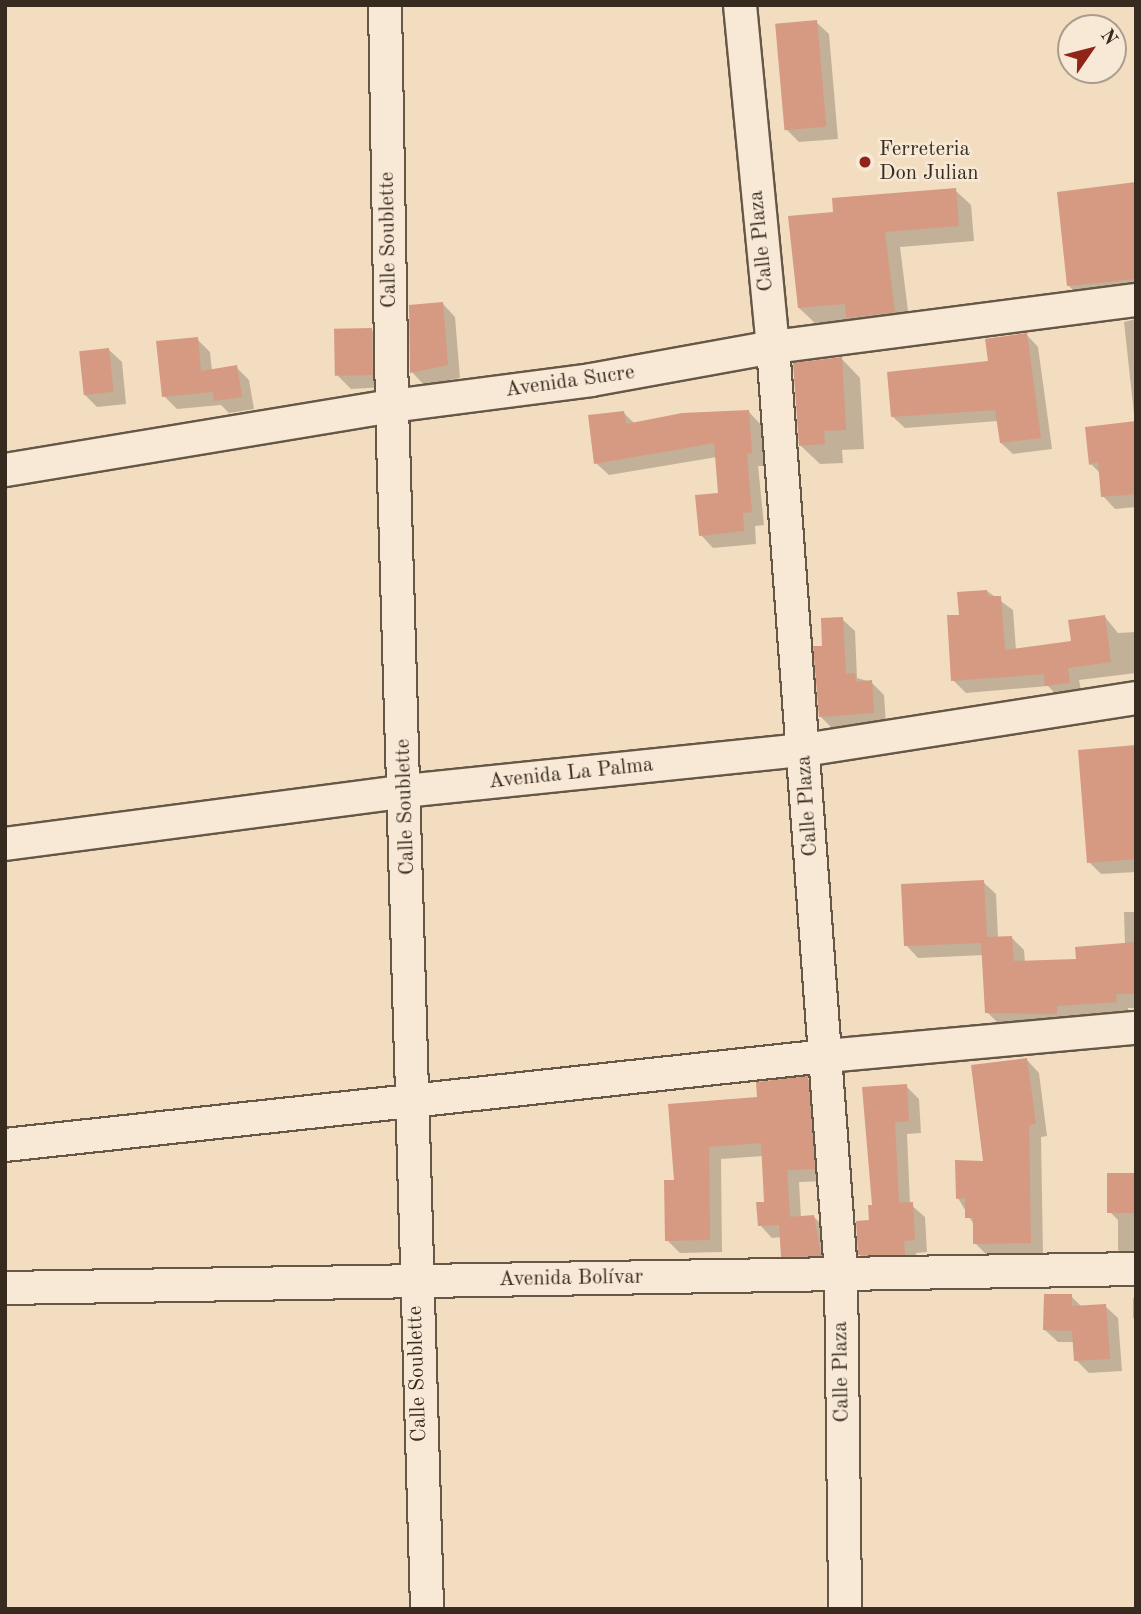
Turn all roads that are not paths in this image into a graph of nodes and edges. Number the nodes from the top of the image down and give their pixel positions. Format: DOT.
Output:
graph roads {
  1 [pos="385,5"];
  2 [pos="740,5"];
  3 [pos="1136,300"];
  4 [pos="773,347"];
  5 [pos="392,406"];
  6 [pos="5,470"];
  7 [pos="1136,698"];
  8 [pos="804,750"];
  9 [pos="405,791"];
  10 [pos="5,844"];
  11 [pos="1136,1028"];
  12 [pos="826,1056"];
  13 [pos="415,1102"];
  14 [pos="5,1145"];
  15 [pos="1136,1269"];
  16 [pos="841,1273"];
  17 [pos="415,1282"];
  18 [pos="5,1288"];
  19 [pos="427,1609"];
  20 [pos="845,1609"];
  1 -- 5 [label="street, Calle Soublette"];
  2 -- 4 [label="street, Calle Plaza"];
  3 -- 4 [label="street, Avenida Sucre"];
  4 -- 5 [label="street, Avenida Sucre"];
  4 -- 8 [label="street, Calle Plaza"];
  5 -- 6 [label="street, Avenida Sucre"];
  5 -- 9 [label="street, Calle Soublette"];
  7 -- 8 [label="street, Avenida La Palma"];
  8 -- 9 [label="street, Avenida La Palma"];
  8 -- 12 [label="street, Calle Plaza"];
  9 -- 10 [label="street, Avenida La Palma"];
  9 -- 13 [label="street, Calle Soublette"];
  11 -- 12 [label="street"];
  12 -- 13 [label="street"];
  12 -- 16 [label="street, Calle Plaza"];
  13 -- 14 [label="street"];
  13 -- 17 [label="street, Calle Soublette"];
  15 -- 16 [label="street, Avenida Bolívar"];
  16 -- 17 [label="street, Avenida Bolívar"];
  16 -- 20 [label="street, Calle Plaza"];
  17 -- 18 [label="street, Avenida Bolívar"];
  17 -- 19 [label="street, Calle Soublette"];
}
